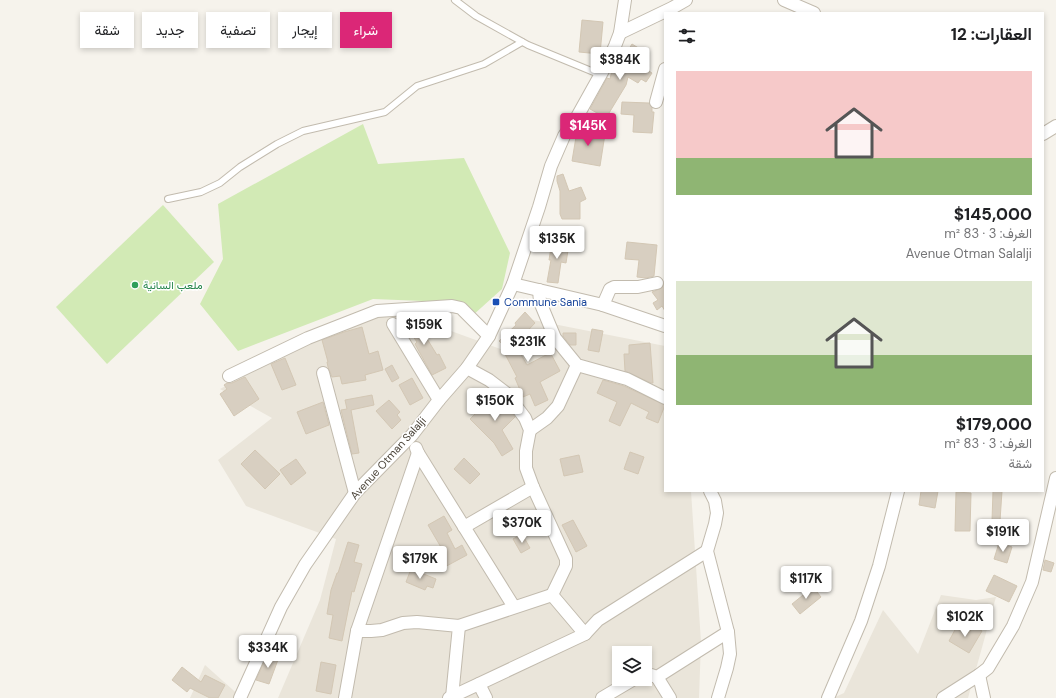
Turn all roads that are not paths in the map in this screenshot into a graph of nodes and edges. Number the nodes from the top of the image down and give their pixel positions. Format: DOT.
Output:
graph roads {
  1 [pos="454,0"];
  2 [pos="625,0"];
  3 [pos="686,0"];
  4 [pos="784,0"];
  5 [pos="673,11"];
  6 [pos="812,12"];
  7 [pos="664,15"];
  8 [pos="620,34"];
  9 [pos="522,42"];
  10 [pos="664,73"];
  11 [pos="601,75"];
  12 [pos="656,102"];
  13 [pos="1056,126"];
  14 [pos="1044,133"];
  15 [pos="168,199"];
  16 [pos="658,283"];
  17 [pos="513,284"];
  18 [pos="539,290"];
  19 [pos="603,305"];
  20 [pos="393,324"];
  21 [pos="664,326"];
  22 [pos="489,336"];
  23 [pos="577,365"];
  24 [pos="467,368"];
  25 [pos="324,373"];
  26 [pos="229,376"];
  27 [pos="664,398"];
  28 [pos="439,400"];
  29 [pos="530,430"];
  30 [pos="412,435"];
  31 [pos="418,453"];
  32 [pos="1056,478"];
  33 [pos="533,487"];
  34 [pos="710,492"];
  35 [pos="898,492"];
  36 [pos="355,493"];
  37 [pos="464,527"];
  38 [pos="707,551"];
  39 [pos="552,595"];
  40 [pos="514,607"];
  41 [pos="459,626"];
  42 [pos="357,631"];
  43 [pos="728,632"];
  44 [pos="585,634"];
  45 [pos="652,676"];
  46 [pos="979,676"];
  47 [pos="657,678"];
  48 [pos="479,684"];
  49 [pos="622,686"];
  50 [pos="450,697"];
  51 [pos="240,698"];
  52 [pos="345,698"];
  53 [pos="486,698"];
  54 [pos="602,698"];
  55 [pos="670,698"];
  56 [pos="718,698"];
  57 [pos="828,698"];
  58 [pos="943,698"];
  59 [pos="984,698"];
  1 -- 9 [label="lane"];
  2 -- 8 [label="street, Avenue Otman Salalji"];
  3 -- 5 [label="street"];
  4 -- 6 [label="street"];
  7 -- 8 [label="street"];
  8 -- 11 [label="street, Avenue Otman Salalji"];
  9 -- 11 [label="lane"];
  9 -- 15 [label="lane"];
  10 -- 12 [label="street"];
  11 -- 17 [label="street, Avenue Otman Salalji"];
  13 -- 14 [label="street"];
  16 -- 19 [label="street"];
  17 -- 18 [label="street"];
  17 -- 22 [label="street, Avenue Otman Salalji"];
  18 -- 19 [label="street"];
  18 -- 23 [label="street"];
  19 -- 21 [label="street"];
  20 -- 28 [label="street"];
  22 -- 24 [label="street, Avenue Otman Salalji"];
  22 -- 26 [label="street"];
  23 -- 27 [label="street"];
  23 -- 29 [label="street"];
  24 -- 28 [label="street, Avenue Otman Salalji"];
  24 -- 29 [label="street"];
  25 -- 36 [label="street"];
  28 -- 30 [label="street, Avenue Otman Salalji"];
  29 -- 33 [label="street"];
  30 -- 31 [label="street"];
  30 -- 36 [label="street, Avenue Otman Salalji"];
  31 -- 37 [label="street"];
  31 -- 42 [label="street"];
  32 -- 46 [label="street"];
  33 -- 37 [label="street"];
  33 -- 39 [label="street"];
  34 -- 38 [label="street"];
  35 -- 57 [label="street"];
  36 -- 51 [label="street, Avenue Otman Salalji"];
  37 -- 40 [label="street"];
  38 -- 43 [label="street"];
  38 -- 44 [label="street"];
  39 -- 40 [label="street"];
  39 -- 44 [label="street"];
  40 -- 41 [label="street"];
  41 -- 42 [label="street"];
  41 -- 50 [label="street"];
  42 -- 52 [label="street"];
  43 -- 47 [label="street"];
  43 -- 56 [label="street"];
  44 -- 48 [label="street"];
  45 -- 47 [label="street"];
  46 -- 58 [label="street"];
  46 -- 59 [label="street"];
  47 -- 55 [label="street"];
  48 -- 50 [label="street"];
  48 -- 53 [label="street"];
  49 -- 54 [label="street"];
}
